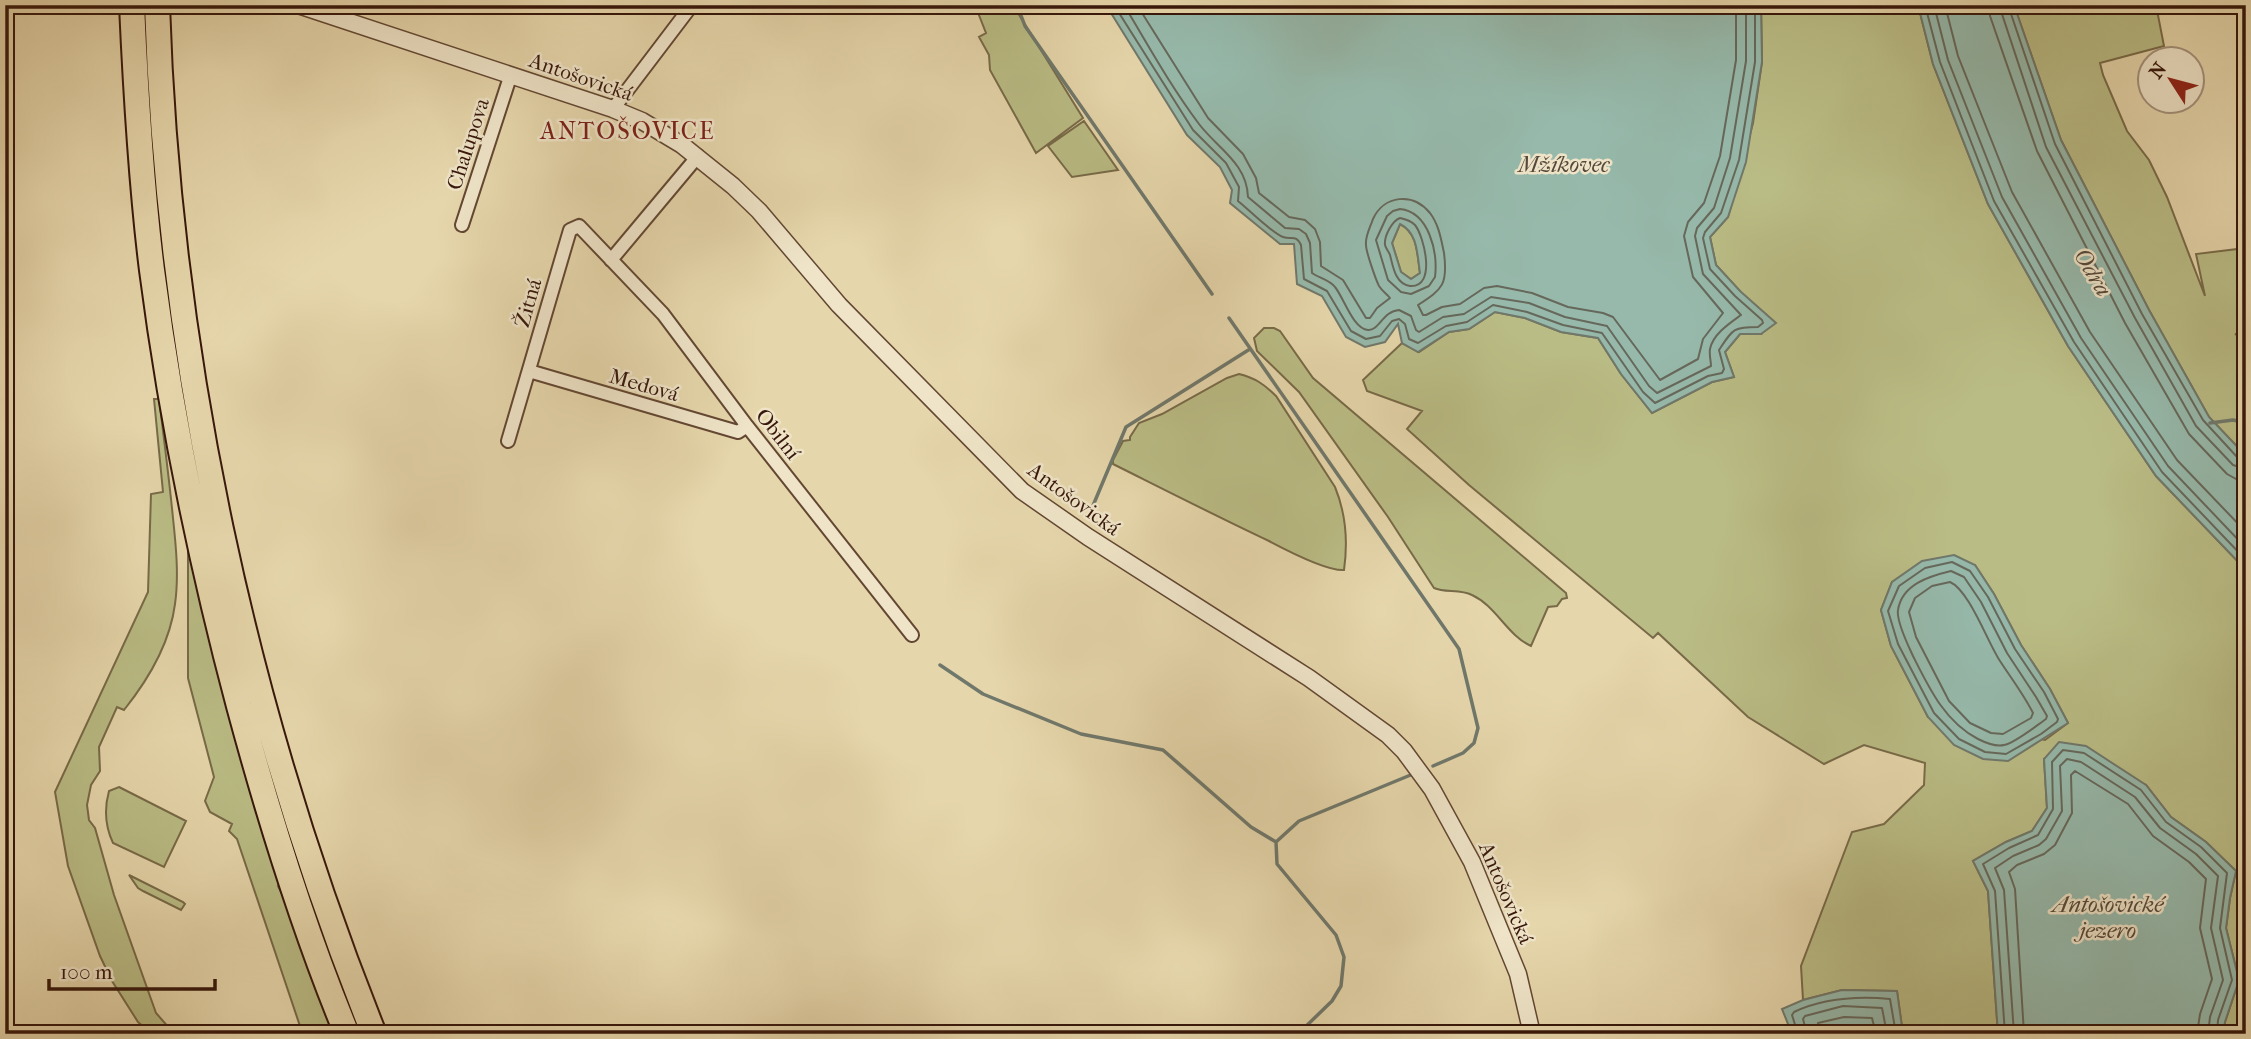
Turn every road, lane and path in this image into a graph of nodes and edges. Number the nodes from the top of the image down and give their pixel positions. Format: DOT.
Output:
graph roads {
  1 [pos="132,5"];
  2 [pos="157,5"];
  3 [pos="298,5"];
  4 [pos="692,5"];
  5 [pos="506,73"];
  6 [pos="613,109"];
  7 [pos="698,156"];
  8 [pos="462,225"];
  9 [pos="611,260"];
  10 [pos="529,371"];
  11 [pos="747,426"];
  12 [pos="508,441"];
  13 [pos="912,635"];
  14 [pos="347,1034"];
  15 [pos="374,1034"];
  16 [pos="1532,1034"];
  1 -- 14 [label="highway"];
  2 -- 15 [label="highway"];
  3 -- 5 [label="street, Antošovická"];
  4 -- 6 [label="street"];
  5 -- 6 [label="street, Antošovická"];
  5 -- 8 [label="street, Chalupova"];
  6 -- 7 [label="street, Antošovická"];
  7 -- 9 [label="street"];
  7 -- 16 [label="street, Antošovická"];
  9 -- 10 [label="street, Žitná"];
  9 -- 11 [label="street, Obilní"];
  10 -- 11 [label="street, Medová"];
  10 -- 12 [label="street, Žitná"];
  11 -- 13 [label="street, Obilní"];
}
